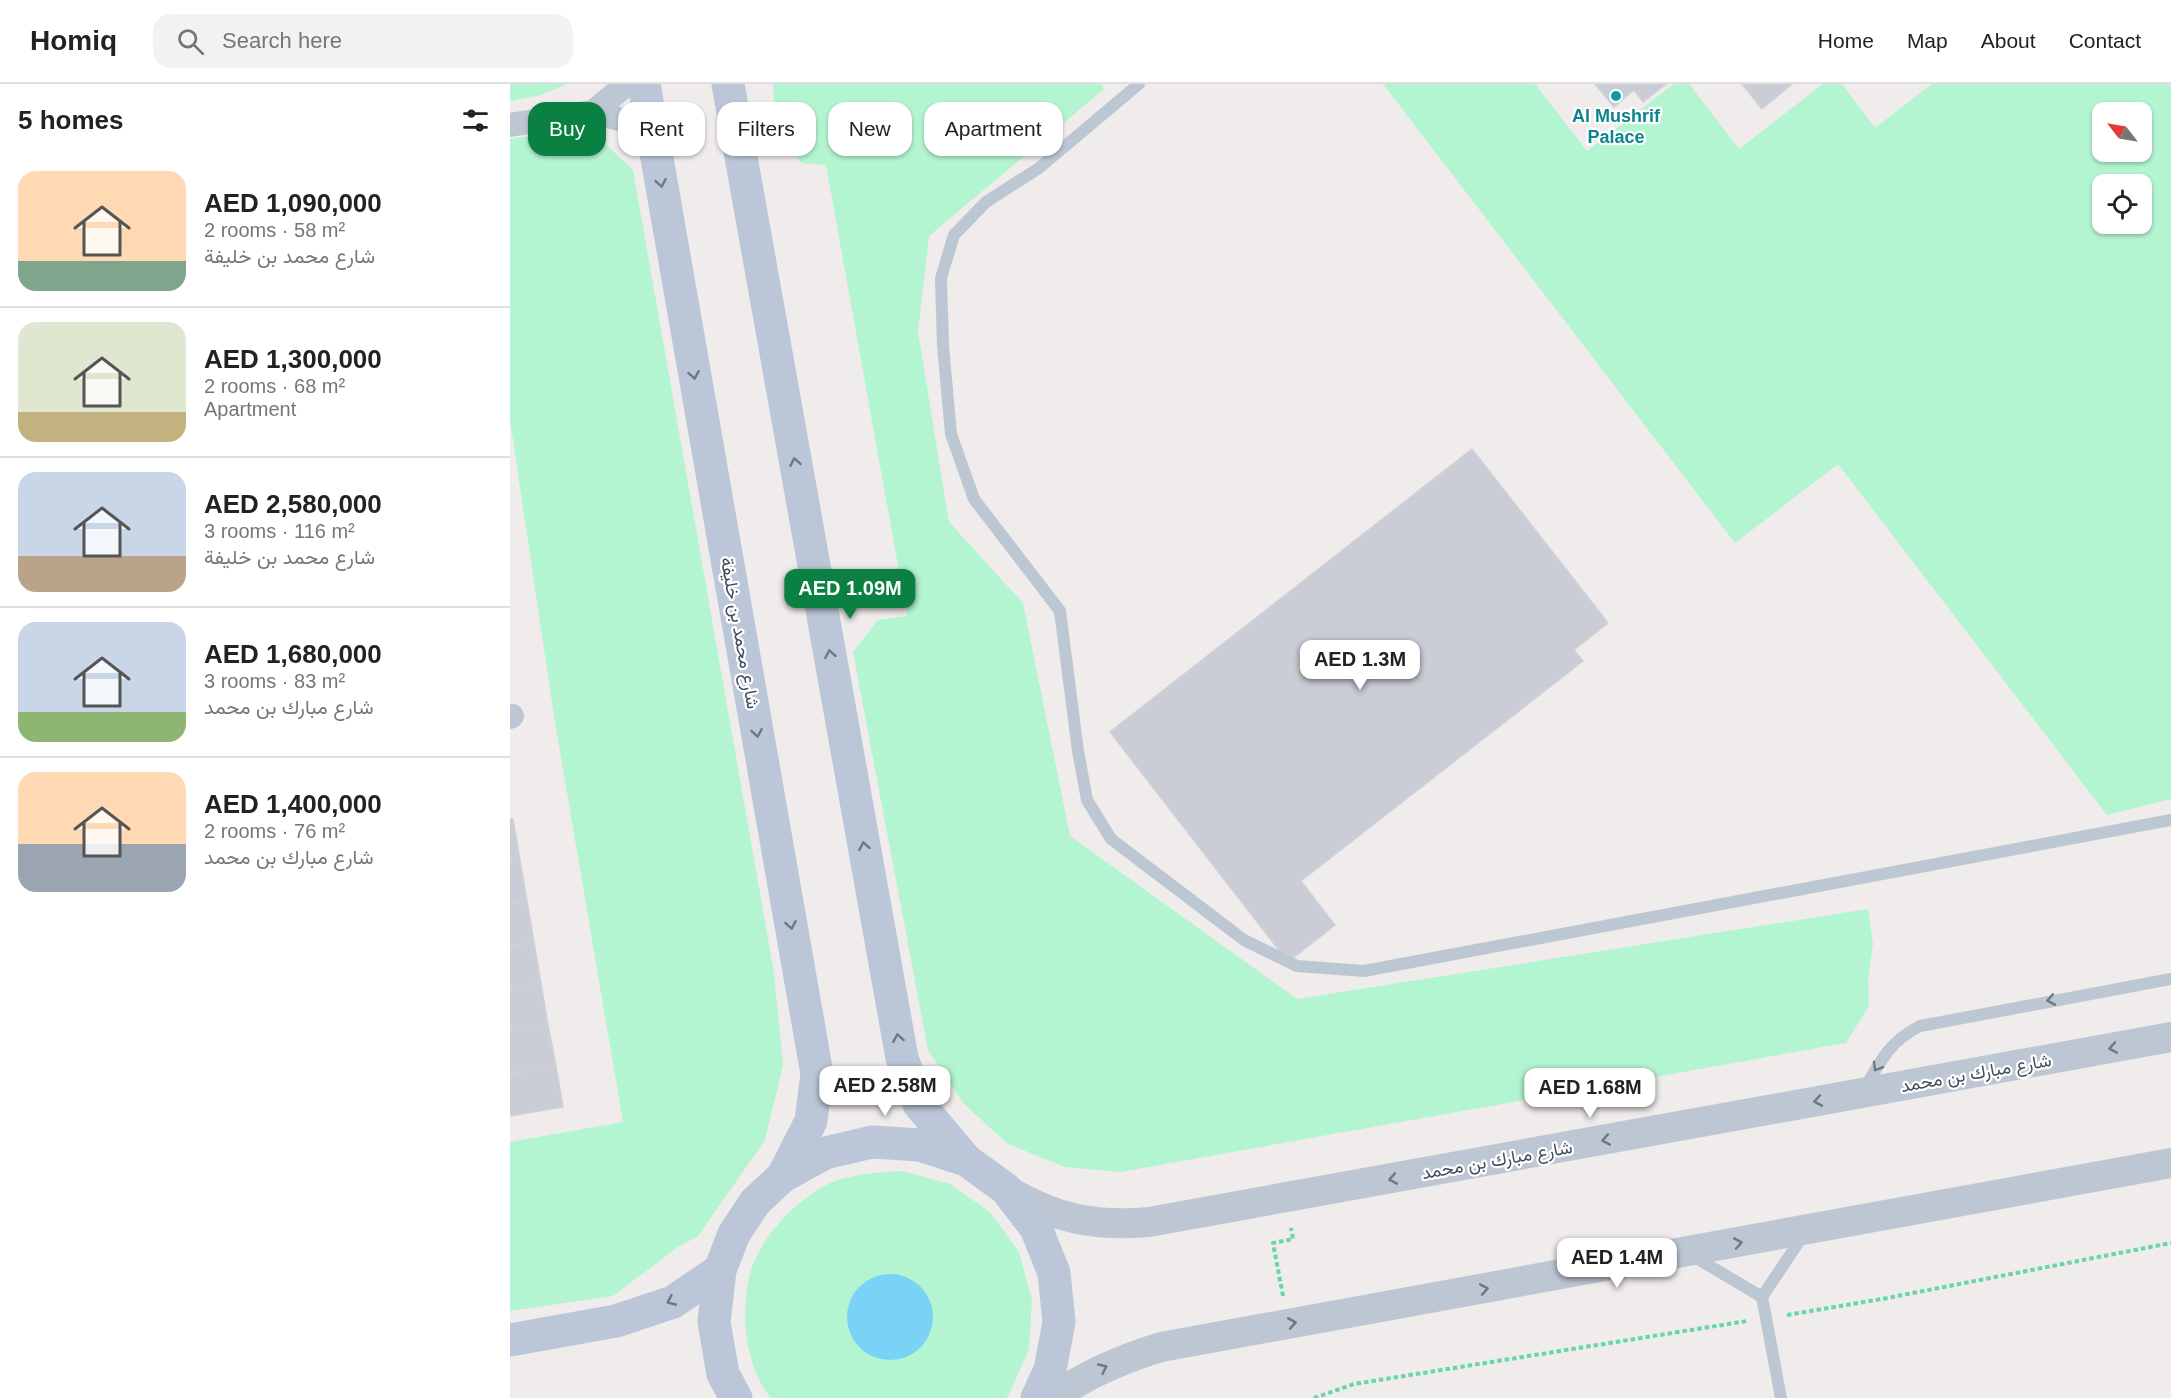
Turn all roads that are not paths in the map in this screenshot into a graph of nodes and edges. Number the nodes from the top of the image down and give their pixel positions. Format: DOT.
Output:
graph roads {
  1 [pos="627,84"];
  2 [pos="644,84"];
  3 [pos="728,84"];
  4 [pos="1139,84"];
  5 [pos="604,102"];
  6 [pos="647,102"];
  7 [pos="528,122"];
  8 [pos="510,125"];
  9 [pos="656,156"];
  10 [pos="2171,820"];
  11 [pos="2171,979"];
  12 [pos="2171,1037"];
  13 [pos="1862,1093"];
  14 [pos="966,1160"];
  15 [pos="2171,1162"];
  16 [pos="783,1176"];
  17 [pos="1006,1189"];
  18 [pos="1807,1230"];
  19 [pos="1687,1252"];
  20 [pos="720,1270"];
  21 [pos="1762,1297"];
  22 [pos="510,1340"];
  23 [pos="736,1398"];
  24 [pos="1037,1398"];
  25 [pos="1053,1398"];
  26 [pos="1781,1398"];
  1 -- 5 [label="street"];
  2 -- 6 [label="main road, شارع محمد بن خليفة"];
  14 -- 3 [label="main road, one-way"];
  4 -- 10 [label="lane"];
  7 -- 8 [label="street"];
  9 -- 16 [label="main road, شارع محمد بن خليفة, one-way"];
  11 -- 13 [label="lane, one-way"];
  12 -- 13 [label="street, شارع مبارك بن محمد, one-way"];
  13 -- 17 [label="street, شارع مبارك بن محمد, one-way"];
  14 -- 16 [label="main road"];
  14 -- 17 [label="main road"];
  15 -- 18 [label="street"];
  16 -- 20 [label="main road"];
  17 -- 24 [label="main road"];
  19 -- 18 [label="street, one-way"];
  18 -- 21 [label="lane"];
  19 -- 21 [label="lane"];
  25 -- 19 [label="street, one-way"];
  20 -- 22 [label="main road, one-way"];
  20 -- 23 [label="main road"];
  21 -- 26 [label="lane"];
}
